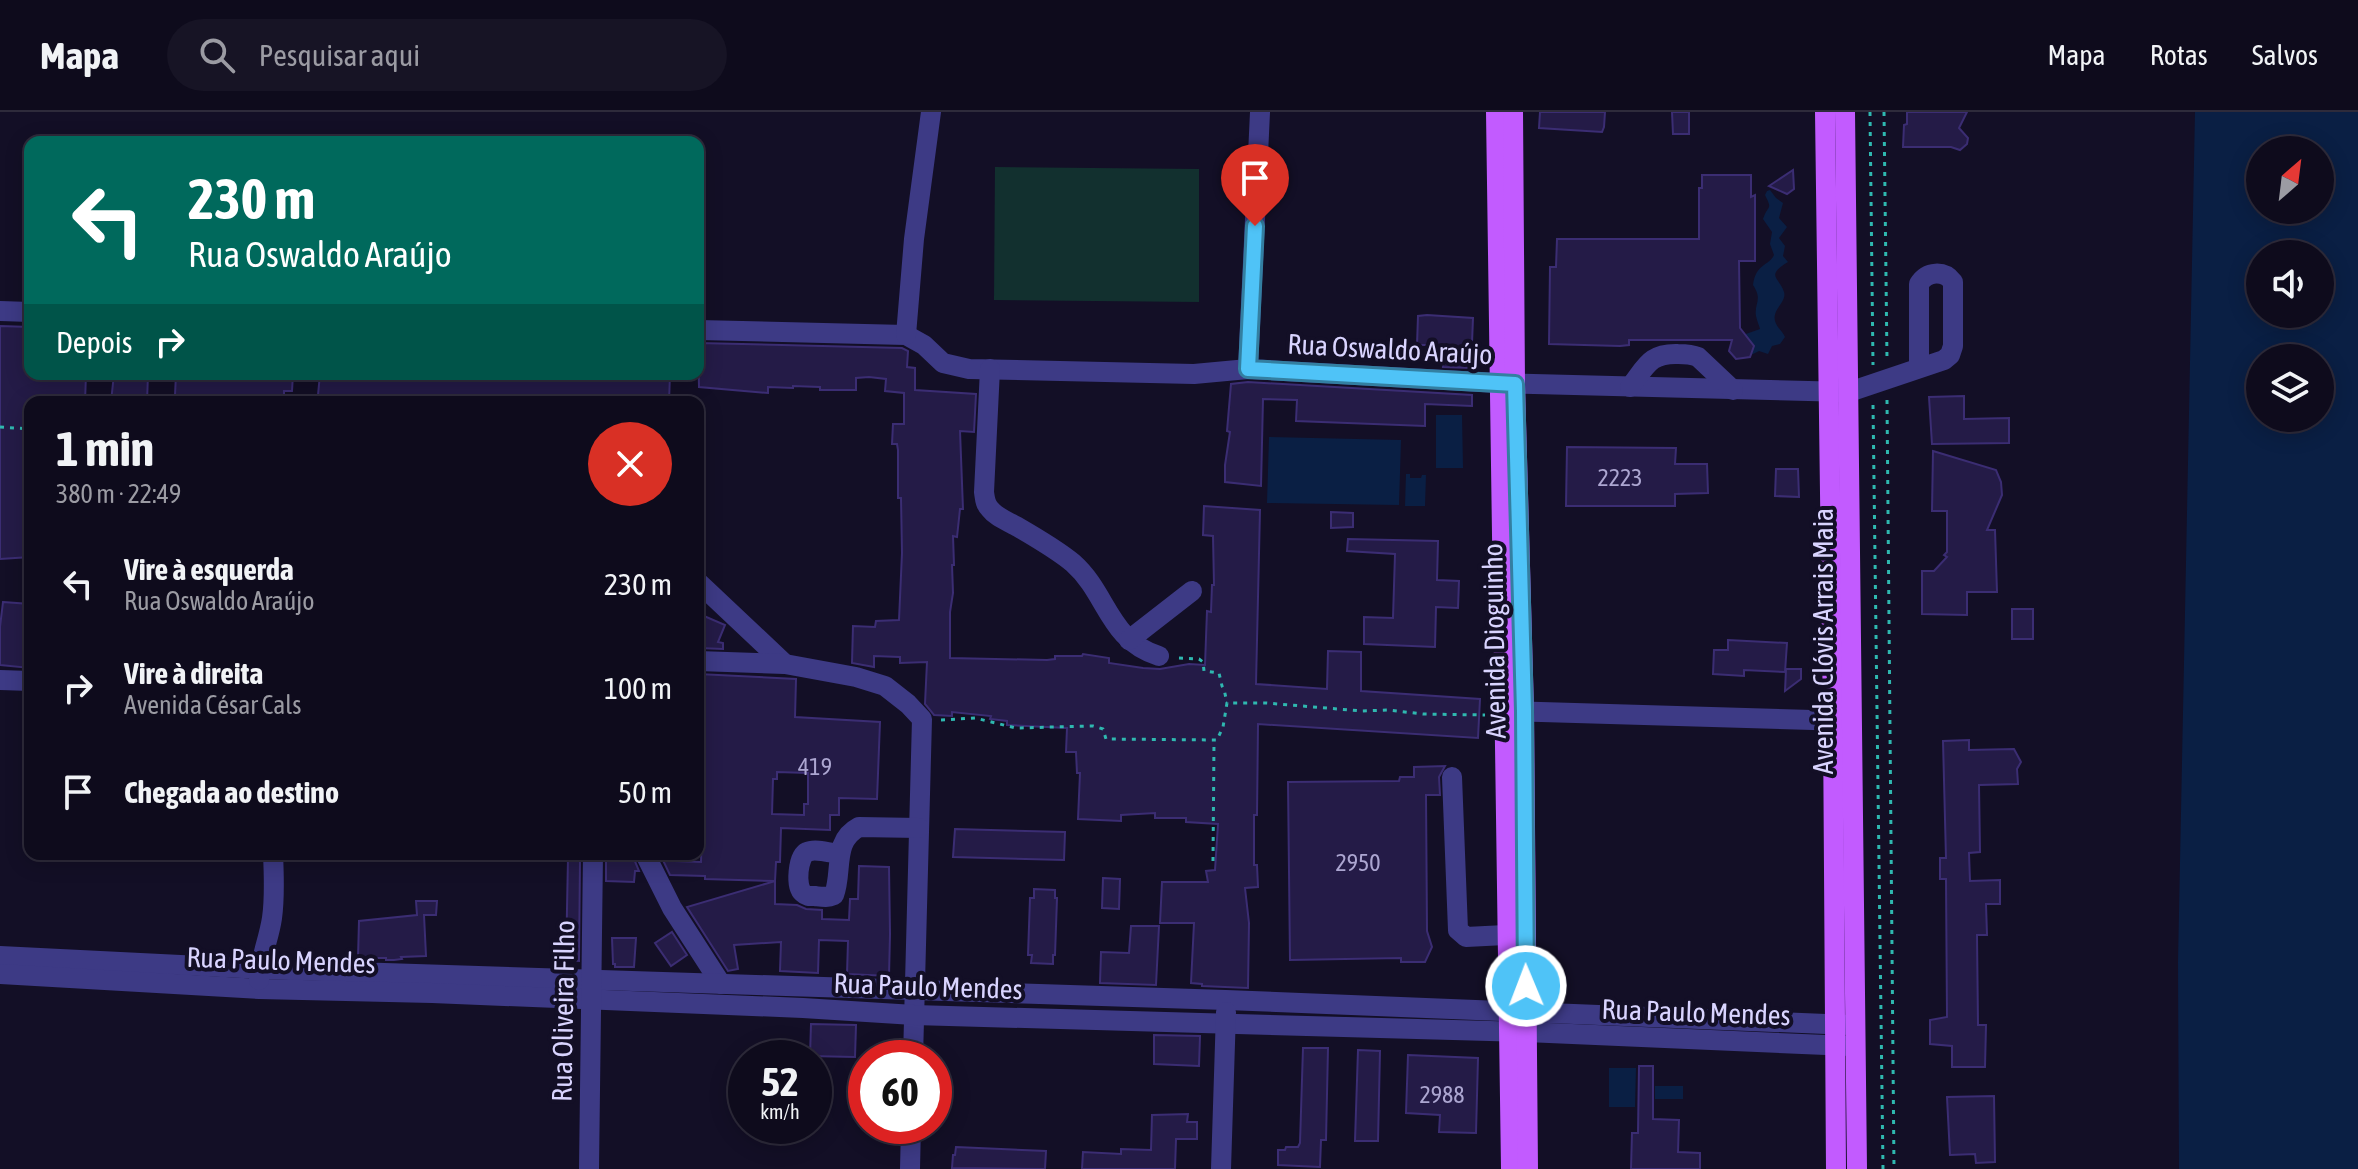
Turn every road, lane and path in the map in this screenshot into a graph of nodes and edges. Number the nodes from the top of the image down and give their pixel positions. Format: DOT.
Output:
graph roads {
  1 [pos="931,112"];
  2 [pos="1260,112"];
  3 [pos="1496,112"];
  4 [pos="1513,112"];
  5 [pos="1825,112"];
  6 [pos="1845,112"];
  7 [pos="1870,112"];
  8 [pos="1884,112"];
  9 [pos="0,311"];
  10 [pos="24,312"];
  11 [pos="704,330"];
  12 [pos="906,335"];
  13 [pos="1919,368"];
  14 [pos="990,369"];
  15 [pos="1248,369"];
  16 [pos="1880,381"];
  17 [pos="1507,384"];
  18 [pos="1630,387"];
  19 [pos="1733,390"];
  20 [pos="1839,391"];
  21 [pos="0,427"];
  22 [pos="24,429"];
  23 [pos="704,588"];
  24 [pos="1192,591"];
  25 [pos="1129,640"];
  26 [pos="1159,656"];
  27 [pos="704,661"];
  28 [pos="785,664"];
  29 [pos="0,680"];
  30 [pos="24,681"];
  31 [pos="1227,703"];
  32 [pos="1511,713"];
  33 [pos="922,719"];
  34 [pos="1842,721"];
  35 [pos="1214,740"];
  36 [pos="1452,777"];
  37 [pos="919,828"];
  38 [pos="839,854"];
  39 [pos="273,860"];
  40 [pos="593,860"];
  41 [pos="648,860"];
  42 [pos="1213,861"];
  43 [pos="1516,934"];
  44 [pos="0,956"];
  45 [pos="0,974"];
  46 [pos="259,979"];
  47 [pos="721,984"];
  48 [pos="805,987"];
  49 [pos="914,989"];
  50 [pos="592,990"];
  51 [pos="654,993"];
  52 [pos="1226,1000"];
  53 [pos="1401,1007"];
  54 [pos="803,1008"];
  55 [pos="914,1015"];
  56 [pos="1517,1022"];
  57 [pos="1226,1023"];
  58 [pos="1401,1030"];
  59 [pos="1844,1036"];
  60 [pos="913,1040"];
  61 [pos="911,1144"];
  62 [pos="589,1169"];
  63 [pos="910,1169"];
  64 [pos="1221,1169"];
  65 [pos="1511,1169"];
  66 [pos="1528,1169"];
  67 [pos="1836,1169"];
  68 [pos="1857,1169"];
  69 [pos="1883,1169"];
  70 [pos="1894,1169"];
  1 -- 12 [label="street"];
  2 -- 15 [label="street"];
  3 -- 17 [label="main road, Avenida Dioguinho"];
  4 -- 17 [label="main road, Avenida Dioguinho"];
  5 -- 20 [label="main road, Avenida Clóvis Arrais Maia"];
  6 -- 20 [label="main road, Avenida Clóvis Arrais Maia"];
  7 -- 16 [label="path"];
  8 -- 16 [label="path"];
  9 -- 10 [label="street"];
  11 -- 12 [label="street"];
  12 -- 14 [label="street, Rua Oswaldo Araújo"];
  13 -- 16 [label="street"];
  14 -- 15 [label="street, Rua Oswaldo Araújo"];
  14 -- 25 [label="street"];
  15 -- 17 [label="street, Rua Oswaldo Araújo"];
  16 -- 20 [label="street"];
  16 -- 69 [label="path"];
  16 -- 70 [label="path"];
  17 -- 18 [label="street, Rua Oswaldo Araújo"];
  17 -- 32 [label="main road, Avenida Dioguinho"];
  18 -- 19 [label="street, Rua Oswaldo Araújo"];
  18 -- 19 [label="street"];
  19 -- 20 [label="street, Rua Oswaldo Araújo"];
  20 -- 34 [label="main road, Avenida Clóvis Arrais Maia"];
  21 -- 22 [label="path"];
  23 -- 28 [label="street"];
  24 -- 25 [label="street"];
  25 -- 26 [label="street"];
  26 -- 31 [label="path"];
  27 -- 28 [label="street"];
  28 -- 33 [label="street"];
  29 -- 30 [label="street"];
  31 -- 32 [label="path"];
  31 -- 35 [label="path"];
  32 -- 34 [label="street"];
  32 -- 43 [label="main road, Avenida Dioguinho"];
  33 -- 35 [label="path"];
  33 -- 37 [label="street"];
  34 -- 59 [label="main road, Avenida Clóvis Arrais Maia"];
  35 -- 42 [label="path"];
  36 -- 43 [label="street"];
  37 -- 38 [label="street"];
  37 -- 49 [label="street"];
  39 -- 46 [label="street"];
  40 -- 50 [label="street, Rua Oliveira Filho"];
  41 -- 47 [label="street"];
  43 -- 56 [label="main road, Avenida Dioguinho"];
  44 -- 46 [label="street, Rua Paulo Mendes"];
  45 -- 46 [label="street, Rua Paulo Mendes"];
  46 -- 50 [label="street, Rua Paulo Mendes"];
  47 -- 48 [label="street, Rua Paulo Mendes"];
  47 -- 51 [label="street, Rua Paulo Mendes"];
  48 -- 49 [label="street, Rua Paulo Mendes"];
  48 -- 54 [label="street"];
  49 -- 52 [label="street, Rua Paulo Mendes"];
  49 -- 55 [label="street"];
  50 -- 51 [label="street, Rua Paulo Mendes"];
  50 -- 62 [label="street, Rua Oliveira Filho"];
  51 -- 54 [label="street, Rua Paulo Mendes"];
  52 -- 53 [label="street, Rua Paulo Mendes"];
  52 -- 57 [label="street"];
  53 -- 56 [label="street, Rua Paulo Mendes"];
  53 -- 58 [label="street"];
  54 -- 55 [label="street, Rua Paulo Mendes"];
  55 -- 57 [label="street, Rua Paulo Mendes"];
  55 -- 60 [label="street"];
  56 -- 58 [label="street, Rua Paulo Mendes"];
  56 -- 59 [label="street, Rua Paulo Mendes"];
  56 -- 65 [label="main road, Avenida Dioguinho"];
  56 -- 66 [label="main road, Avenida Dioguinho"];
  57 -- 58 [label="street, Rua Paulo Mendes"];
  57 -- 64 [label="street"];
  59 -- 67 [label="main road, Avenida Clóvis Arrais Maia"];
  59 -- 68 [label="main road, Avenida Clóvis Arrais Maia"];
  61 -- 63 [label="street"];
}
